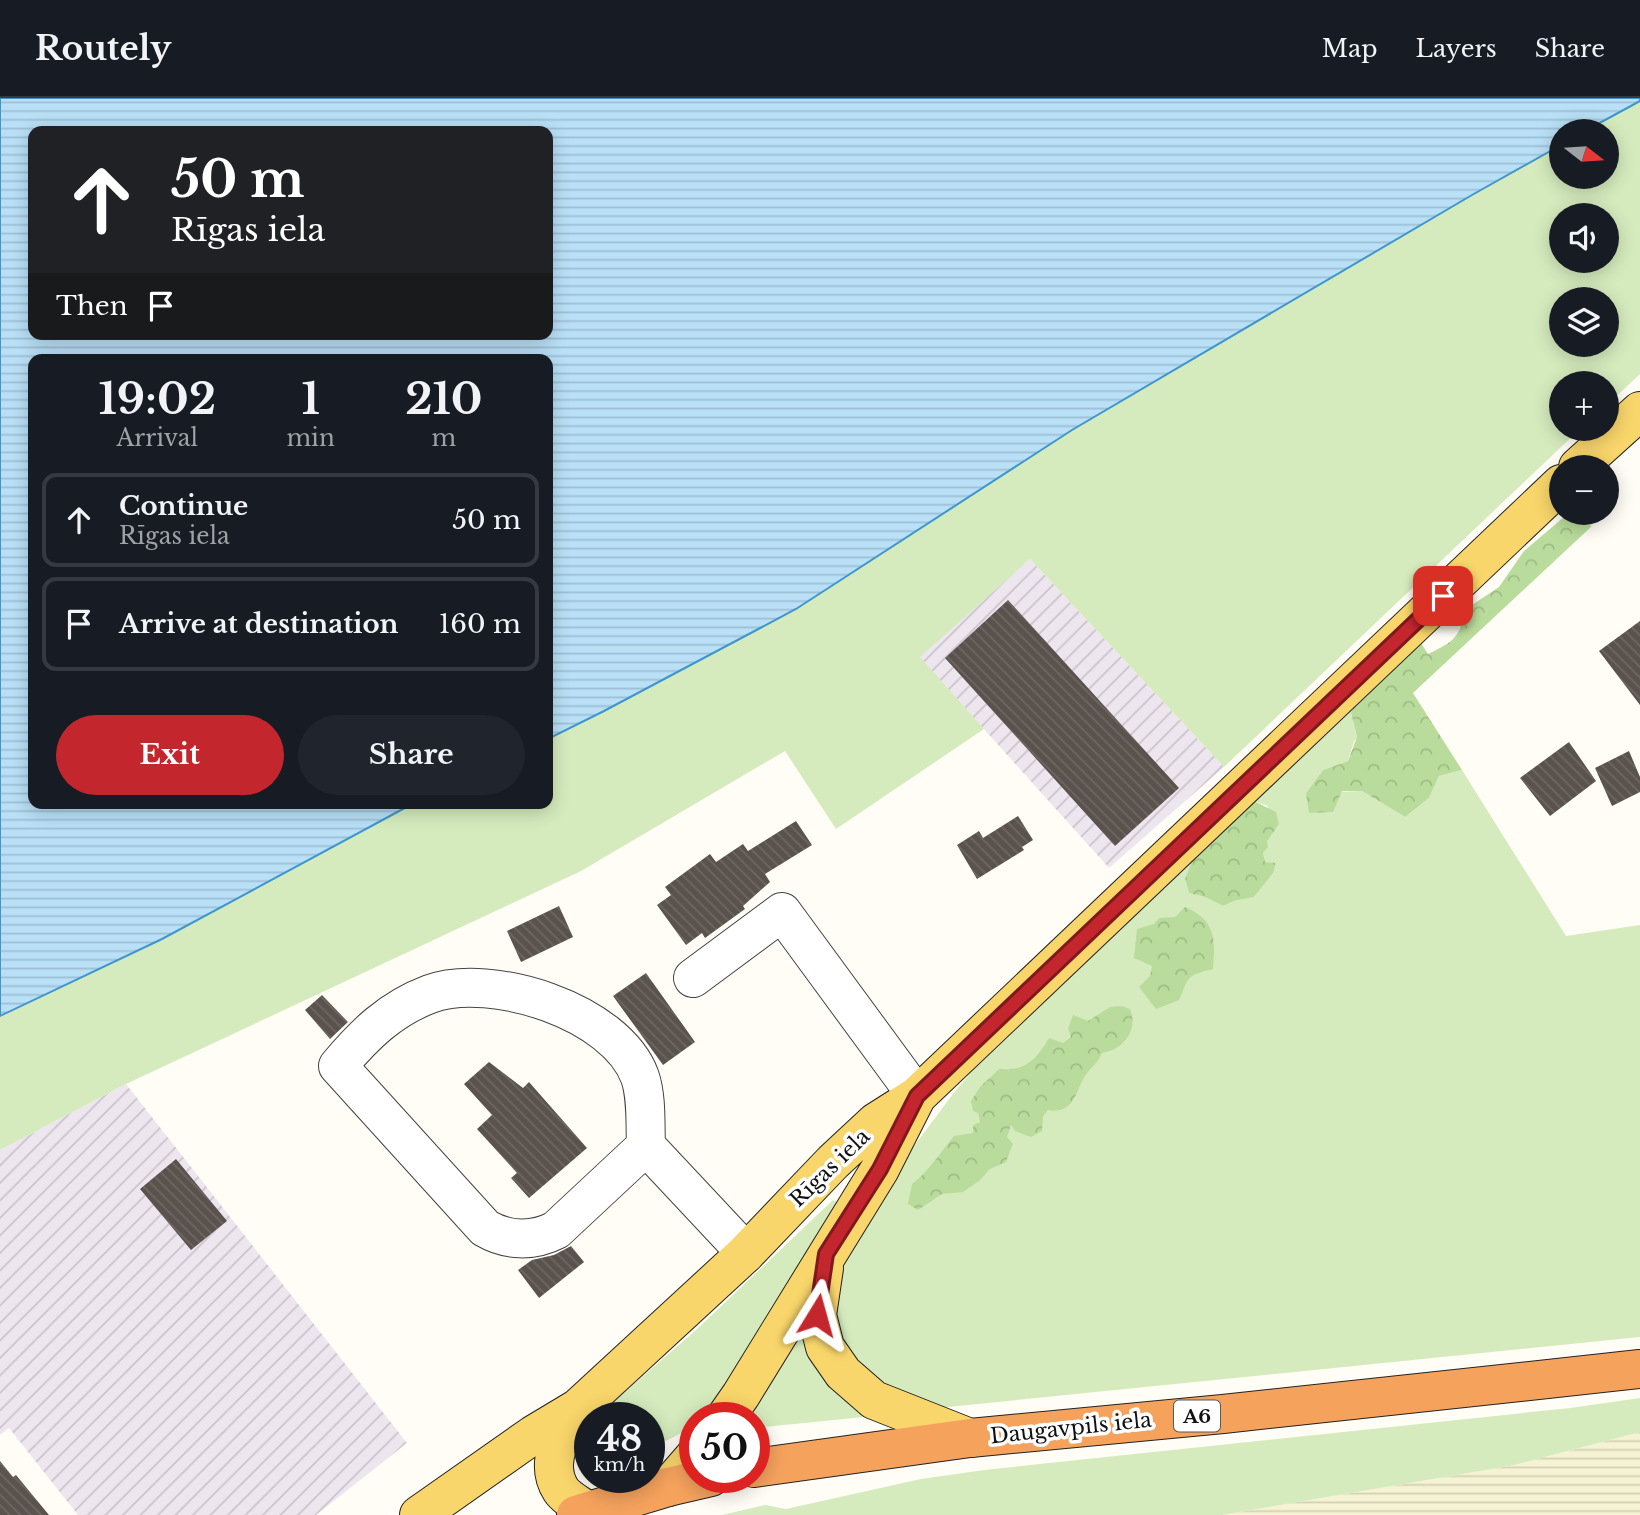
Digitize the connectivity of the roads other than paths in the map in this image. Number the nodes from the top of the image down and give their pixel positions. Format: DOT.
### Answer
graph roads {
  1 [pos="1640,411"];
  2 [pos="1591,455"];
  3 [pos="1549,495"];
  4 [pos="693,978"];
  5 [pos="917,1096"];
  6 [pos="646,1146"];
  7 [pos="745,1254"];
  8 [pos="826,1254"];
  9 [pos="1640,1369"];
  10 [pos="585,1402"];
  11 [pos="736,1402"];
  12 [pos="574,1410"];
  13 [pos="574,1415"];
  14 [pos="970,1438"];
  15 [pos="770,1466"];
  16 [pos="679,1475"];
  17 [pos="679,1484"];
  18 [pos="668,1487"];
  19 [pos="582,1513"];
  20 [pos="419,1515"];
  1 -- 2 [label="main road"];
  3 -- 5 [label="main road, Rīgas iela"];
  4 -- 5 [label="lane"];
  5 -- 7 [label="main road, Rīgas iela"];
  5 -- 8 [label="main road"];
  6 -- 6 [label="lane"];
  6 -- 7 [label="lane"];
  7 -- 10 [label="main road, Rīgas iela"];
  8 -- 11 [label="main road"];
  8 -- 14 [label="main road"];
  9 -- 14 [label="highway, Daugavpils iela / A6"];
  12 -- 20 [label="main road, Rīgas iela"];
  13 -- 19 [label="main road"];
  14 -- 15 [label="highway, Daugavpils iela / A6"];
  16 -- 18 [label="main road"];
  17 -- 18 [label="highway"];
  18 -- 19 [label="highway"];
}
